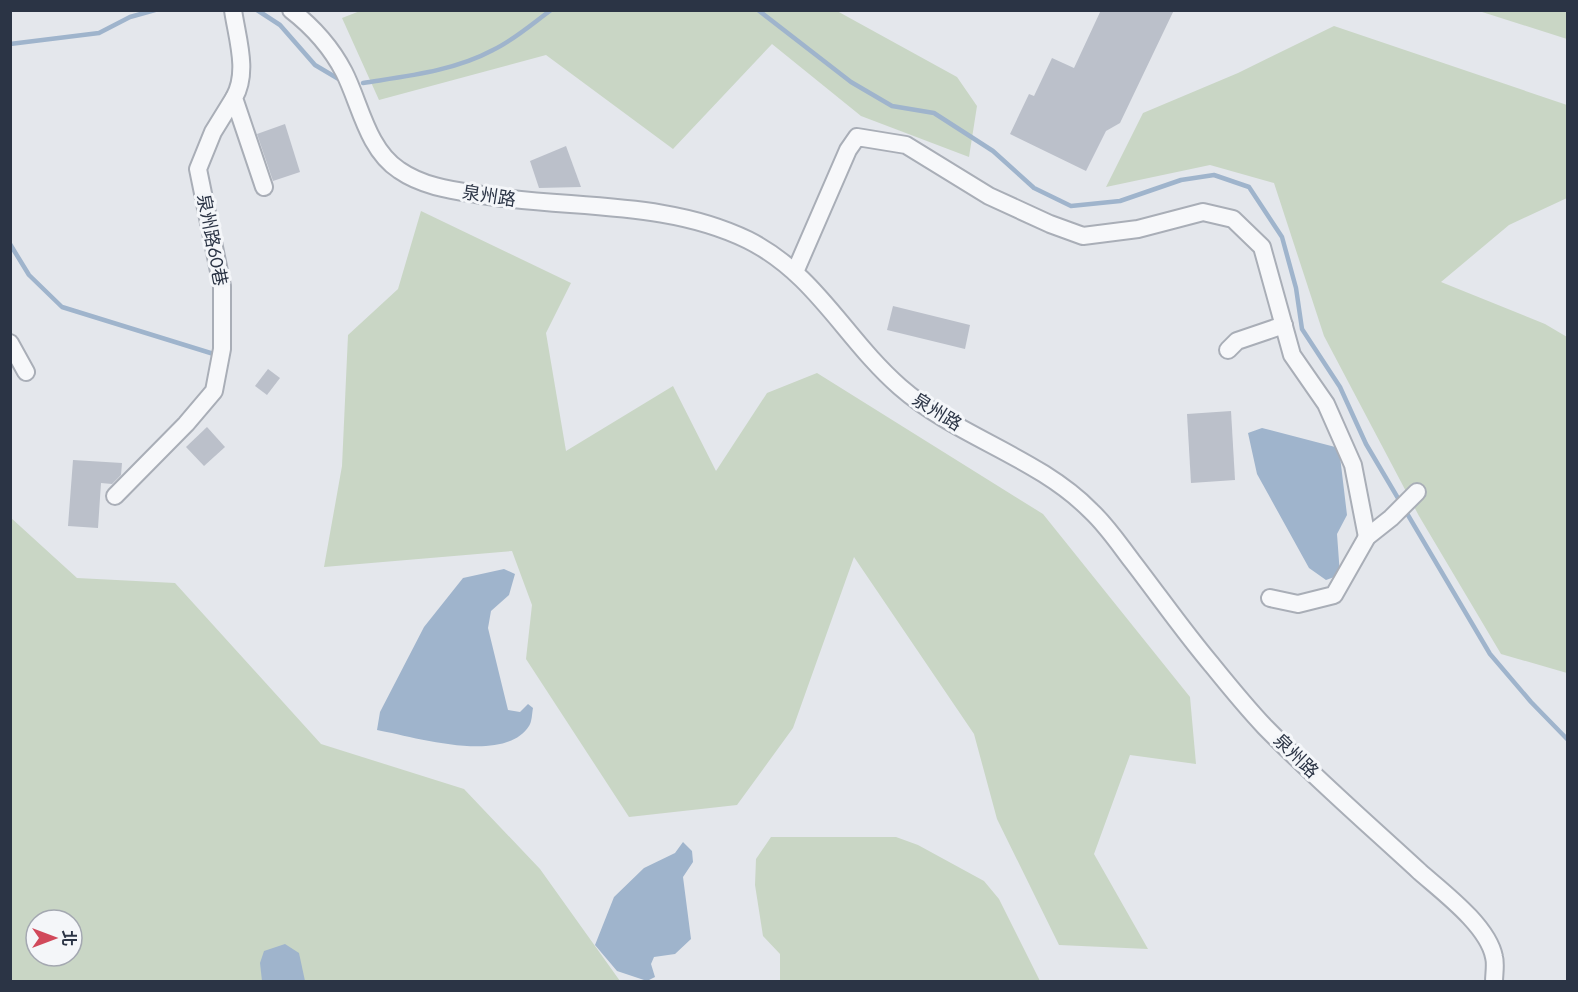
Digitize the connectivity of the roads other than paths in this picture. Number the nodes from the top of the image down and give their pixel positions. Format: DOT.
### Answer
graph roads {
  1 [pos="233,10"];
  2 [pos="291,10"];
  3 [pos="234,98"];
  4 [pos="264,187"];
  5 [pos="795,272"];
  6 [pos="1284,325"];
  7 [pos="10,343"];
  8 [pos="1228,350"];
  9 [pos="26,372"];
  10 [pos="115,496"];
  11 [pos="1414,496"];
  12 [pos="1367,537"];
  13 [pos="1270,598"];
  14 [pos="1494,981"];
  1 -- 3 [label="street, 泉州路60巷"];
  2 -- 5 [label="street, 泉州路"];
  3 -- 4 [label="street"];
  3 -- 10 [label="street, 泉州路60巷"];
  5 -- 6 [label="street"];
  5 -- 14 [label="street, 泉州路"];
  6 -- 8 [label="street"];
  6 -- 12 [label="street"];
  7 -- 9 [label="street"];
  11 -- 12 [label="street"];
  12 -- 13 [label="street"];
}
